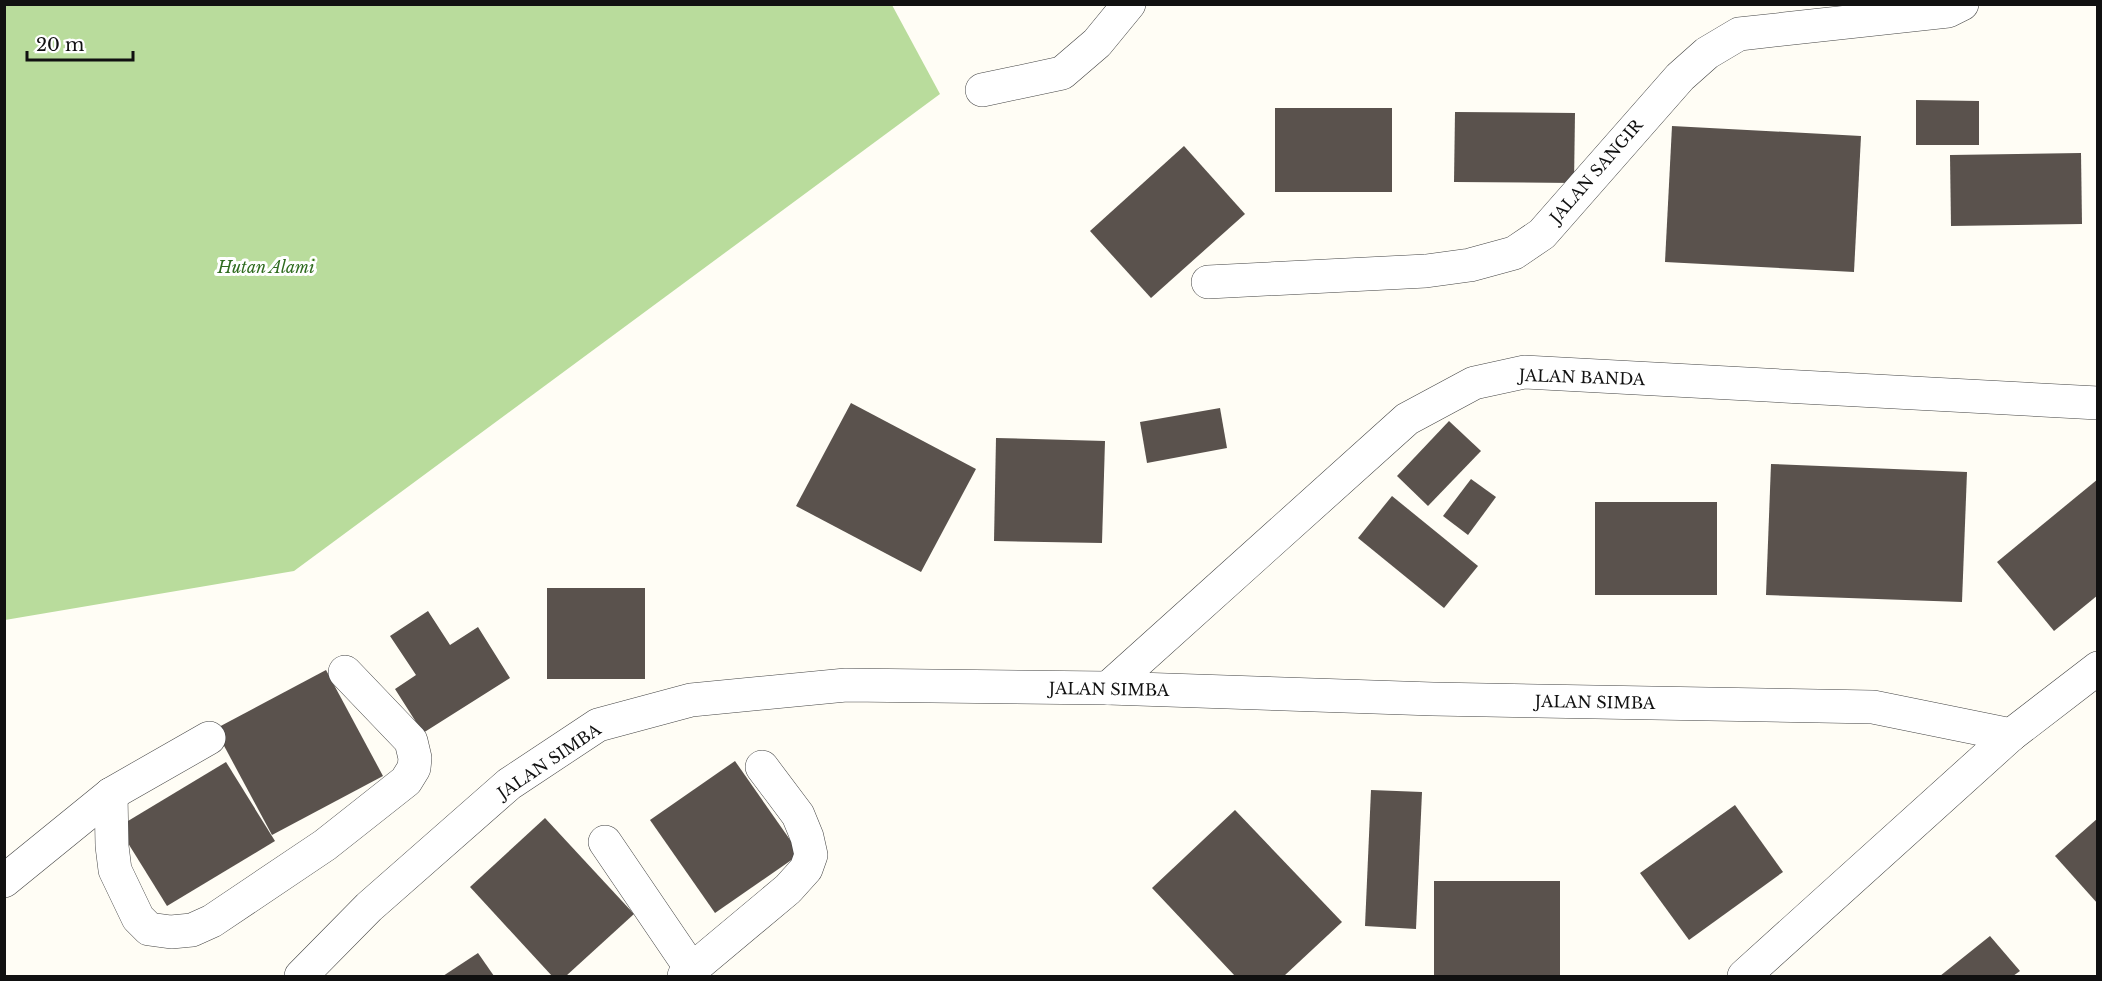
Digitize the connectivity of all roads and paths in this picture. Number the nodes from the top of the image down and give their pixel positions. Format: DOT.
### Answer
graph roads {
  1 [pos="1129,4"];
  2 [pos="1962,4"];
  3 [pos="982,90"];
  4 [pos="1208,282"];
  5 [pos="2097,403"];
  6 [pos="2097,668"];
  7 [pos="345,672"];
  8 [pos="1108,688"];
  9 [pos="2012,735"];
  10 [pos="209,738"];
  11 [pos="762,767"];
  12 [pos="111,794"];
  13 [pos="605,842"];
  14 [pos="4,881"];
  15 [pos="688,973"];
  16 [pos="301,976"];
  17 [pos="1744,976"];
  1 -- 3 [label="street"];
  2 -- 4 [label="street, JALAN SANGIR"];
  5 -- 8 [label="street, JALAN BANDA"];
  6 -- 9 [label="street"];
  7 -- 12 [label="street"];
  8 -- 9 [label="street, JALAN SIMBA"];
  8 -- 16 [label="street, JALAN SIMBA"];
  9 -- 17 [label="street"];
  10 -- 12 [label="street"];
  11 -- 15 [label="street"];
  12 -- 14 [label="street"];
  13 -- 15 [label="street"];
}
